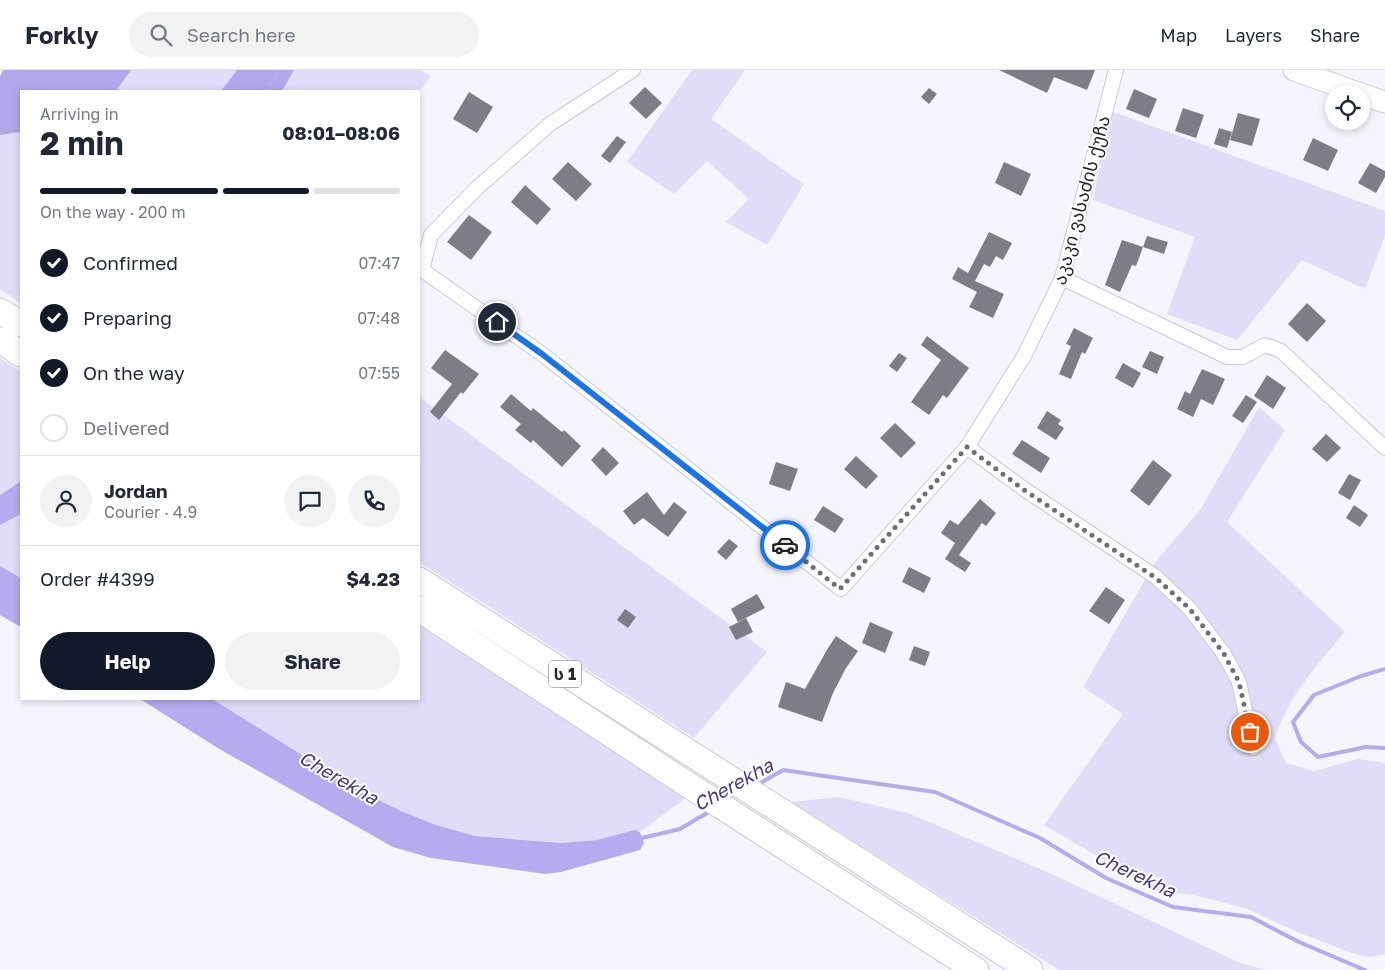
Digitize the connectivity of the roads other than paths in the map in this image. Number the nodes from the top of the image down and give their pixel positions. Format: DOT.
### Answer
graph roads {
  1 [pos="633,70"];
  2 [pos="1116,70"];
  3 [pos="1294,70"];
  4 [pos="1336,85"];
  5 [pos="1370,97"];
  6 [pos="1385,102"];
  7 [pos="1062,278"];
  8 [pos="0,311"];
  9 [pos="20,323"];
  10 [pos="0,340"];
  11 [pos="20,353"];
  12 [pos="967,447"];
  13 [pos="1385,448"];
  14 [pos="420,581"];
  15 [pos="420,610"];
  16 [pos="1254,748"];
  17 [pos="976,970"];
  18 [pos="1030,970"];
  1 -- 12 [label="street, აკაკი ვასაძის ქუჩა"];
  2 -- 7 [label="street, აკაკი ვასაძის ქუჩა"];
  3 -- 4 [label="main road"];
  5 -- 6 [label="main road"];
  7 -- 12 [label="street, აკაკი ვასაძის ქუჩა"];
  7 -- 13 [label="street"];
  8 -- 9 [label="highway"];
  10 -- 11 [label="highway"];
  12 -- 16 [label="street"];
  14 -- 18 [label="highway, ს 1"];
  15 -- 17 [label="highway, ს 1"];
}
